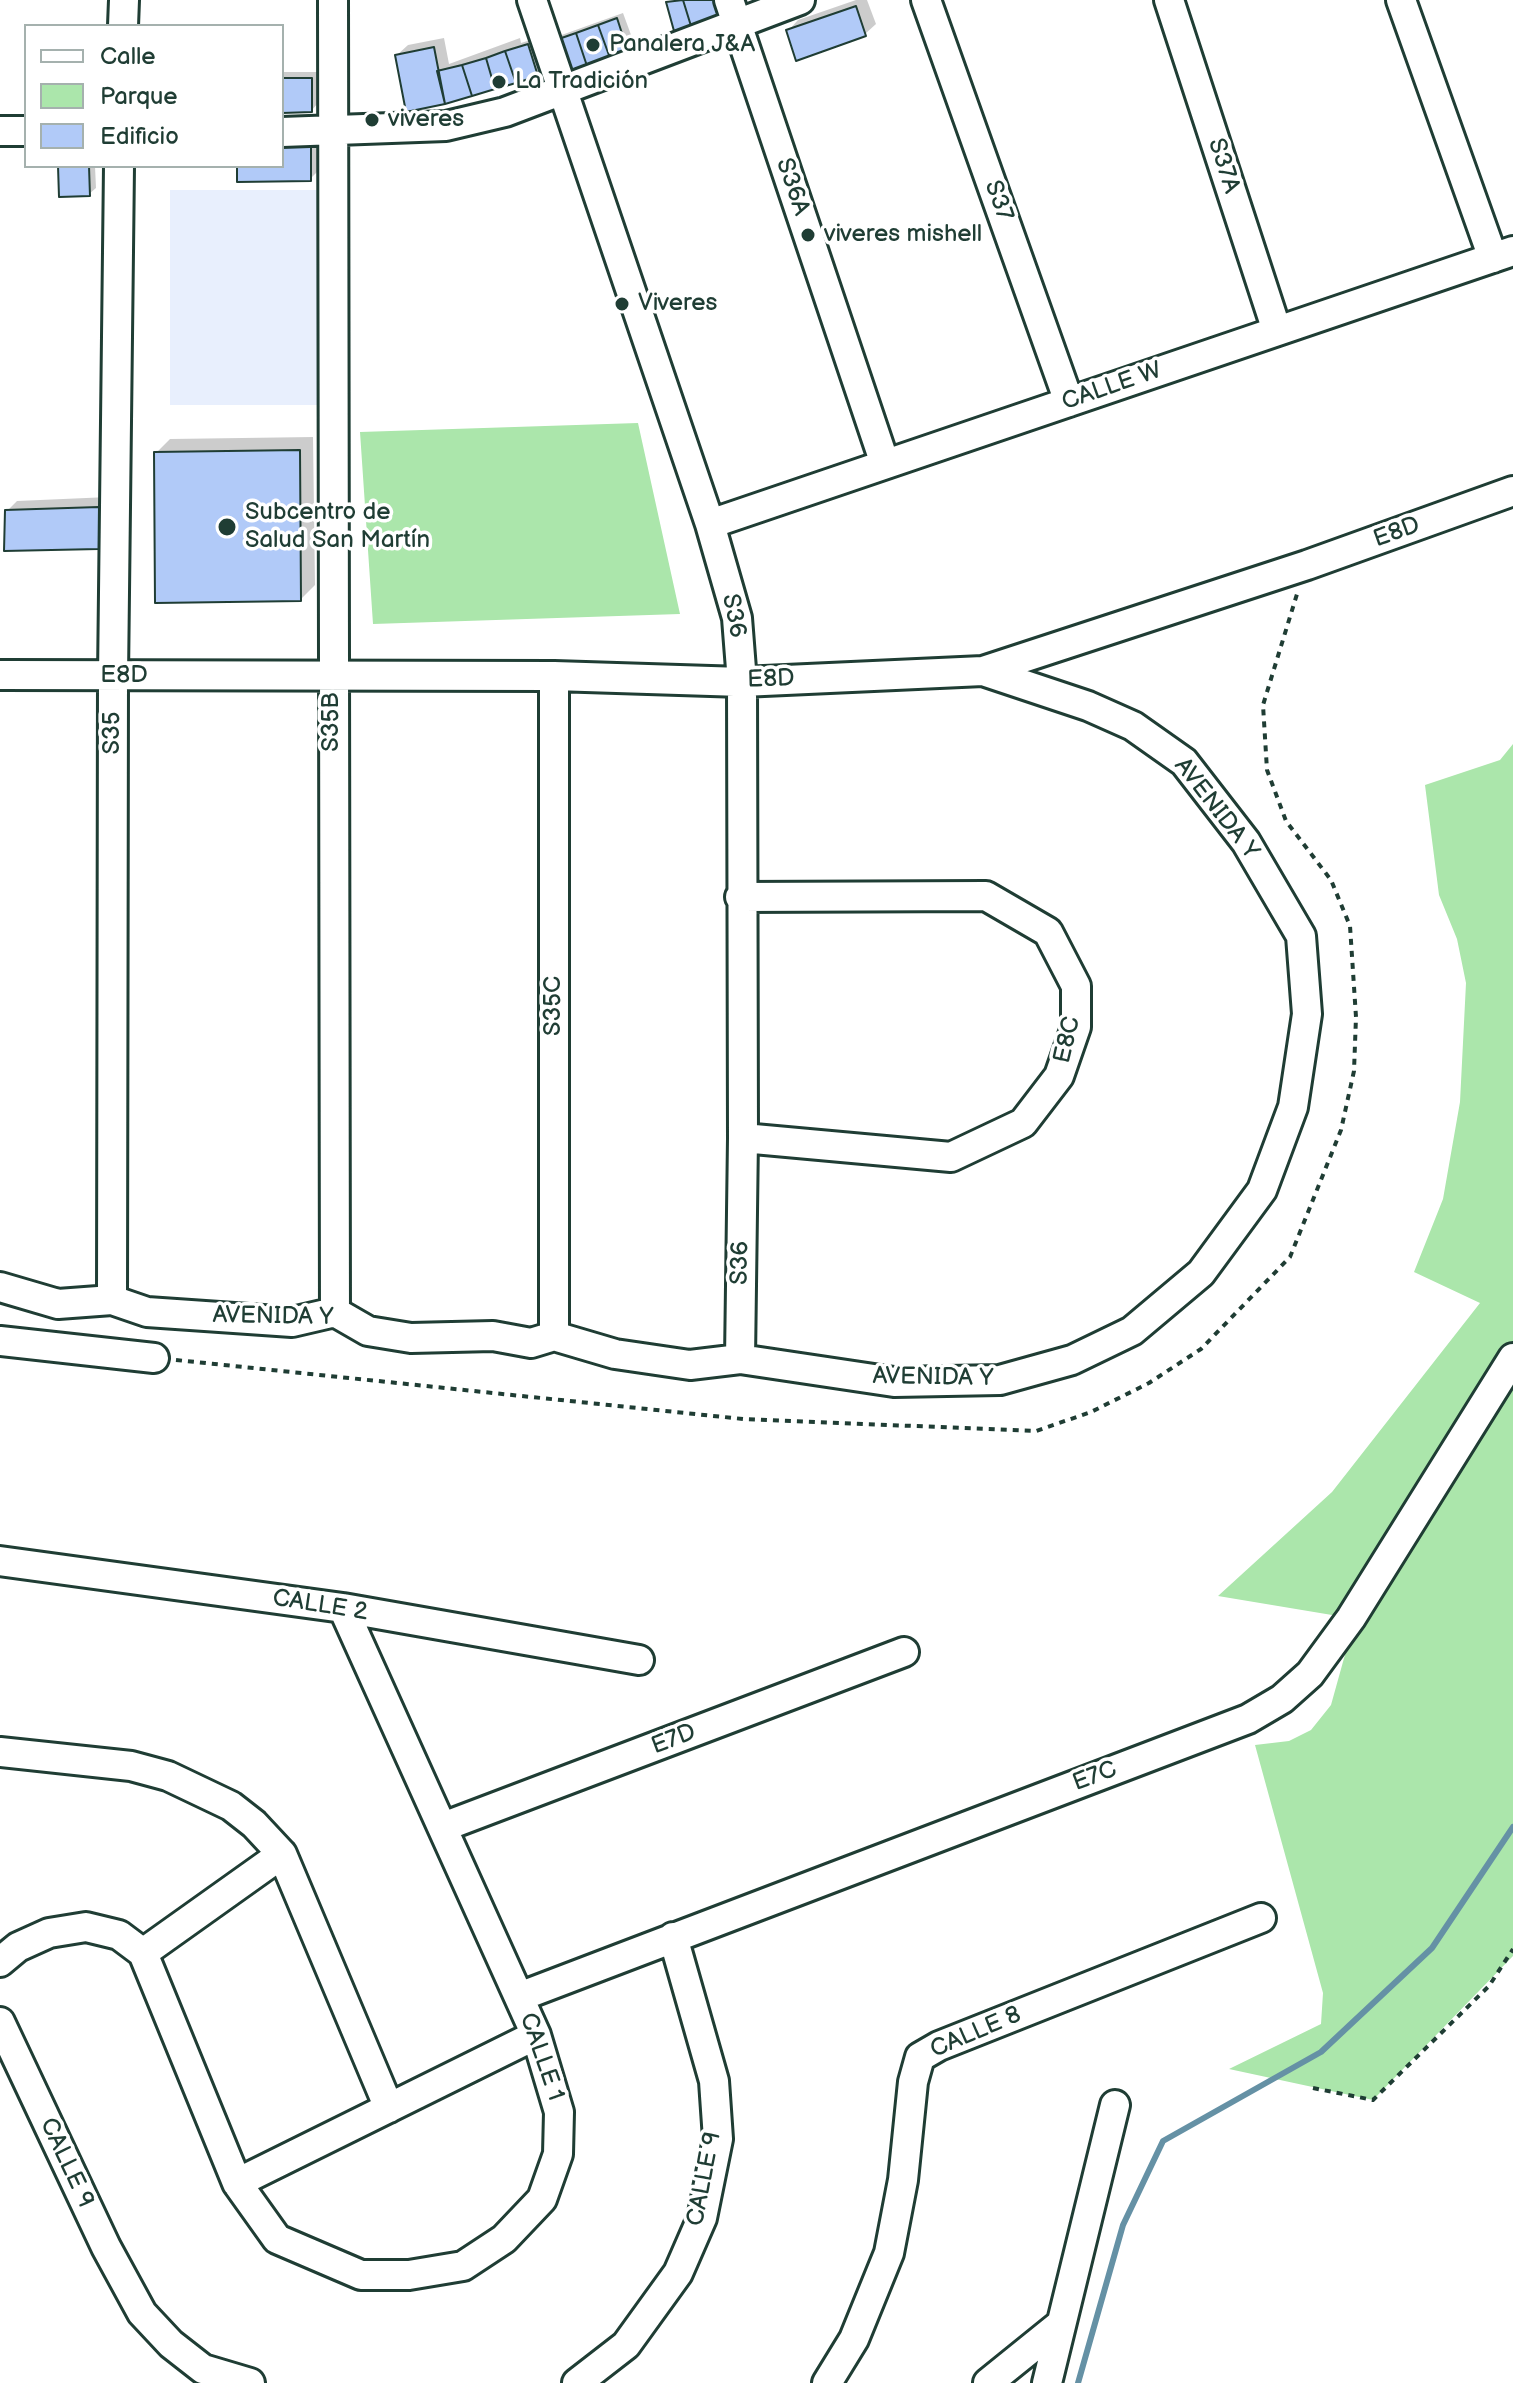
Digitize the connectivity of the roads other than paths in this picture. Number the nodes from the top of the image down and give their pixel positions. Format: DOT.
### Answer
graph roads {
  1 [pos="124,0"];
  2 [pos="333,0"];
  3 [pos="532,0"];
  4 [pos="800,0"];
  5 [pos="926,0"];
  6 [pos="1169,0"];
  7 [pos="1401,0"];
  8 [pos="733,11"];
  9 [pos="123,24"];
  10 [pos="562,92"];
  11 [pos="0,131"];
  12 [pos="24,131"];
  13 [pos="284,132"];
  14 [pos="331,132"];
  15 [pos="119,168"];
  16 [pos="1503,255"];
  17 [pos="1277,331"];
  18 [pos="1069,402"];
  19 [pos="885,464"];
  20 [pos="1513,491"];
  21 [pos="710,524"];
  22 [pos="983,671"];
  23 [pos="0,675"];
  24 [pos="331,676"];
  25 [pos="554,676"];
  26 [pos="113,677"];
  27 [pos="742,682"];
  28 [pos="740,897"];
  29 [pos="743,1138"];
  30 [pos="0,1287"];
  31 [pos="112,1300"];
  32 [pos="335,1312"];
  33 [pos="554,1336"];
  34 [pos="0,1341"];
  35 [pos="154,1358"];
  36 [pos="1513,1358"];
  37 [pos="740,1359"];
  38 [pos="0,1561"];
  39 [pos="343,1608"];
  40 [pos="904,1652"];
  41 [pos="639,1660"];
  42 [pos="0,1752"];
  43 [pos="443,1827"];
  44 [pos="282,1854"];
  45 [pos="1261,1918"];
  46 [pos="673,1937"];
  47 [pos="6,1951"];
  48 [pos="143,1953"];
  49 [pos="519,1997"];
  50 [pos="0,2022"];
  51 [pos="536,2035"];
  52 [pos="1115,2105"];
  53 [pos="389,2108"];
  54 [pos="237,2183"];
  55 [pos="1061,2324"];
  56 [pos="250,2383"];
  57 [pos="577,2383"];
  58 [pos="827,2383"];
  59 [pos="988,2383"];
  60 [pos="1047,2383"];
  1 -- 9 [label="street"];
  2 -- 14 [label="street, S35B"];
  3 -- 10 [label="street, S36"];
  4 -- 8 [label="street"];
  5 -- 18 [label="street, S37"];
  6 -- 17 [label="street, S37A"];
  7 -- 16 [label="street"];
  8 -- 10 [label="street"];
  8 -- 19 [label="street, S36A"];
  10 -- 14 [label="street"];
  10 -- 21 [label="street, S36"];
  11 -- 12 [label="street"];
  13 -- 14 [label="street"];
  14 -- 24 [label="street, S35B"];
  15 -- 26 [label="street, S35"];
  16 -- 17 [label="street, CALLE W"];
  17 -- 18 [label="street, CALLE W"];
  18 -- 19 [label="street, CALLE W"];
  19 -- 21 [label="street, CALLE W"];
  20 -- 22 [label="street, E8D"];
  21 -- 27 [label="street, S36"];
  22 -- 27 [label="street, E8D"];
  22 -- 37 [label="street, AVENIDA Y"];
  23 -- 26 [label="street, E8D"];
  24 -- 25 [label="street, E8D"];
  24 -- 26 [label="street, E8D"];
  24 -- 32 [label="street, S35B"];
  25 -- 27 [label="street, E8D"];
  25 -- 33 [label="street, S35C"];
  26 -- 31 [label="street, S35"];
  27 -- 28 [label="street, S36"];
  28 -- 29 [label="street, S36"];
  28 -- 29 [label="street, E8C"];
  29 -- 37 [label="street, S36"];
  30 -- 31 [label="street, AVENIDA Y"];
  31 -- 32 [label="street, AVENIDA Y"];
  32 -- 33 [label="street, AVENIDA Y"];
  33 -- 37 [label="street, AVENIDA Y"];
  34 -- 35 [label="street"];
  36 -- 46 [label="street, E7C"];
  38 -- 39 [label="street, CALLE 2"];
  39 -- 41 [label="street, CALLE 2"];
  39 -- 43 [label="street, CALLE 1"];
  40 -- 43 [label="street, E7D"];
  42 -- 44 [label="street"];
  43 -- 49 [label="street, CALLE 1"];
  44 -- 48 [label="street"];
  44 -- 53 [label="street"];
  45 -- 58 [label="street, CALLE 8"];
  46 -- 49 [label="street, E7C"];
  46 -- 57 [label="street, CALLE 9"];
  47 -- 48 [label="street"];
  48 -- 54 [label="street, CALLE 1"];
  49 -- 51 [label="street, CALLE 1"];
  50 -- 56 [label="street, CALLE 9"];
  51 -- 53 [label="street"];
  51 -- 54 [label="street, CALLE 1"];
  52 -- 55 [label="street"];
  53 -- 54 [label="street"];
  55 -- 59 [label="street"];
  55 -- 60 [label="street"];
}
